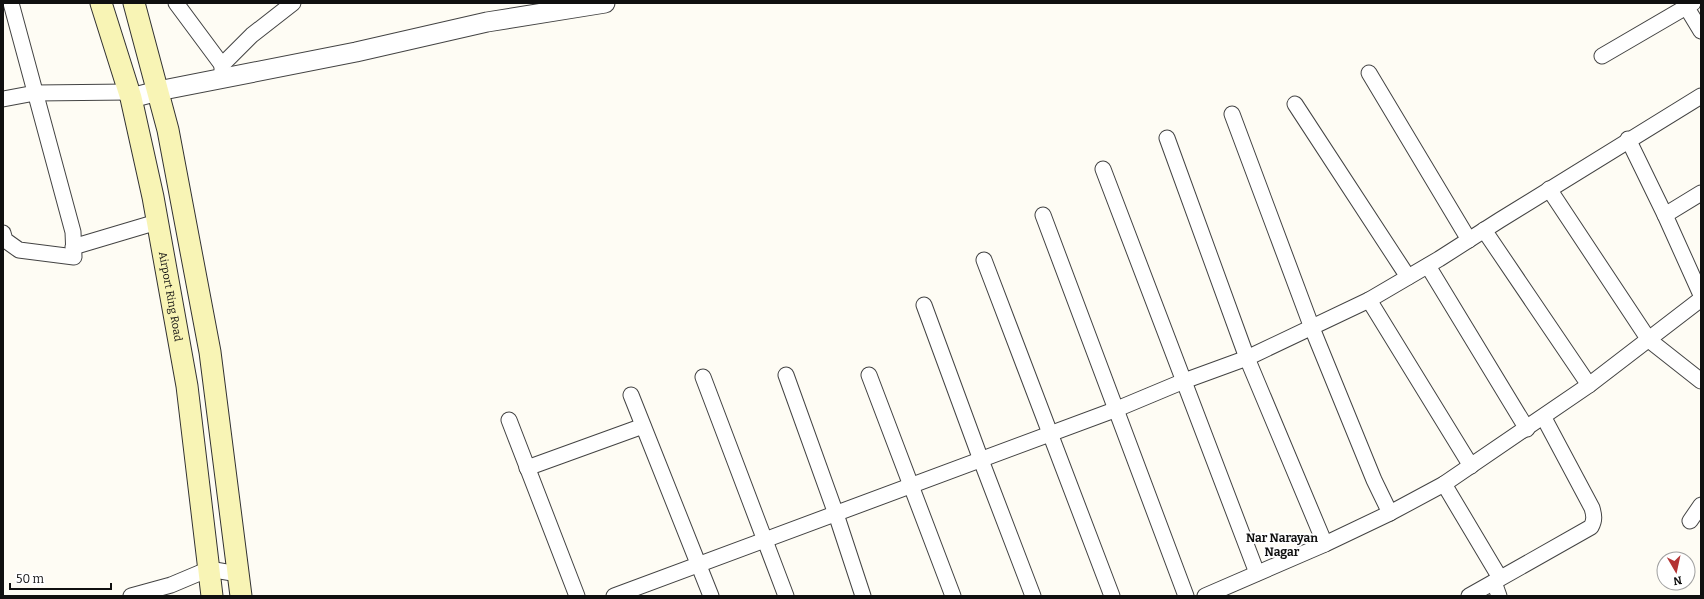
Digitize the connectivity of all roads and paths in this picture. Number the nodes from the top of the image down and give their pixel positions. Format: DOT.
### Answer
graph roads {
  1 [pos="11,3"];
  2 [pos="102,3"];
  3 [pos="134,3"];
  4 [pos="176,3"];
  5 [pos="293,3"];
  6 [pos="601,4"];
  7 [pos="1687,4"];
  8 [pos="277,8"];
  9 [pos="1701,30"];
  10 [pos="1602,56"];
  11 [pos="222,71"];
  12 [pos="1369,73"];
  13 [pos="158,91"];
  14 [pos="35,93"];
  15 [pos="130,95"];
  16 [pos="1701,96"];
  17 [pos="3,99"];
  18 [pos="1296,104"];
  19 [pos="1232,114"];
  20 [pos="1167,138"];
  21 [pos="1628,140"];
  22 [pos="1103,169"];
  23 [pos="1549,189"];
  24 [pos="1701,193"];
  25 [pos="1043,215"];
  26 [pos="1665,215"];
  27 [pos="157,222"];
  28 [pos="1484,230"];
  29 [pos="3,233"];
  30 [pos="1469,240"];
  31 [pos="73,247"];
  32 [pos="984,260"];
  33 [pos="1428,266"];
  34 [pos="1408,277"];
  35 [pos="1701,295"];
  36 [pos="1701,299"];
  37 [pos="1369,300"];
  38 [pos="924,305"];
  39 [pos="1312,328"];
  40 [pos="1649,340"];
  41 [pos="1247,358"];
  42 [pos="786,375"];
  43 [pos="870,375"];
  44 [pos="703,377"];
  45 [pos="1184,381"];
  46 [pos="1701,381"];
  47 [pos="1589,385"];
  48 [pos="631,395"];
  49 [pos="1117,409"];
  50 [pos="1544,418"];
  51 [pos="509,420"];
  52 [pos="643,426"];
  53 [pos="1527,429"];
  54 [pos="1050,433"];
  55 [pos="981,460"];
  56 [pos="1471,466"];
  57 [pos="527,468"];
  58 [pos="1444,484"];
  59 [pos="911,486"];
  60 [pos="1701,505"];
  61 [pos="836,514"];
  62 [pos="1390,514"];
  63 [pos="1690,521"];
  64 [pos="765,540"];
  65 [pos="1325,544"];
  66 [pos="699,565"];
  67 [pos="209,569"];
  68 [pos="1257,573"];
  69 [pos="238,574"];
  70 [pos="1498,585"];
  71 [pos="620,595"];
  72 [pos="131,596"];
  73 [pos="212,596"];
  74 [pos="241,596"];
  75 [pos="577,596"];
  76 [pos="711,596"];
  77 [pos="786,596"];
  78 [pos="863,596"];
  79 [pos="953,596"];
  80 [pos="1033,596"];
  81 [pos="1112,596"];
  82 [pos="1186,596"];
  83 [pos="1205,596"];
  84 [pos="1469,596"];
  1 -- 14 [label="street"];
  2 -- 15 [label="main road, Airport Ring Road"];
  3 -- 13 [label="main road"];
  4 -- 11 [label="street"];
  5 -- 8 [label="street"];
  6 -- 11 [label="street"];
  7 -- 9 [label="street"];
  7 -- 10 [label="street"];
  8 -- 11 [label="street"];
  11 -- 13 [label="street"];
  12 -- 30 [label="street"];
  13 -- 15 [label="street"];
  13 -- 69 [label="main road"];
  14 -- 15 [label="street"];
  14 -- 17 [label="street"];
  14 -- 31 [label="street"];
  15 -- 27 [label="main road, Airport Ring Road"];
  16 -- 21 [label="street"];
  18 -- 34 [label="street"];
  19 -- 39 [label="street"];
  20 -- 41 [label="street"];
  21 -- 23 [label="street"];
  21 -- 26 [label="street"];
  22 -- 45 [label="street"];
  23 -- 28 [label="street"];
  23 -- 40 [label="street"];
  24 -- 26 [label="street"];
  25 -- 49 [label="street"];
  26 -- 35 [label="street"];
  27 -- 31 [label="street"];
  27 -- 67 [label="main road, Airport Ring Road"];
  28 -- 30 [label="street"];
  28 -- 47 [label="street"];
  29 -- 31 [label="street"];
  30 -- 33 [label="street"];
  32 -- 54 [label="street"];
  33 -- 34 [label="street"];
  33 -- 53 [label="street"];
  34 -- 37 [label="street"];
  36 -- 40 [label="street"];
  37 -- 39 [label="street"];
  37 -- 56 [label="street"];
  38 -- 55 [label="street"];
  39 -- 41 [label="street"];
  39 -- 62 [label="street"];
  40 -- 46 [label="street"];
  40 -- 47 [label="street"];
  41 -- 45 [label="street"];
  41 -- 65 [label="street"];
  42 -- 61 [label="street"];
  43 -- 59 [label="street"];
  44 -- 64 [label="street"];
  45 -- 49 [label="street"];
  45 -- 68 [label="street"];
  47 -- 50 [label="street"];
  48 -- 52 [label="street"];
  49 -- 54 [label="street"];
  49 -- 82 [label="street"];
  50 -- 53 [label="street"];
  50 -- 70 [label="street"];
  51 -- 57 [label="street"];
  52 -- 57 [label="street"];
  52 -- 66 [label="street"];
  53 -- 56 [label="street"];
  54 -- 55 [label="street"];
  54 -- 81 [label="street"];
  55 -- 59 [label="street"];
  55 -- 80 [label="street"];
  56 -- 58 [label="street"];
  57 -- 75 [label="street"];
  58 -- 62 [label="street"];
  58 -- 70 [label="street"];
  59 -- 61 [label="street"];
  59 -- 79 [label="street"];
  60 -- 63 [label="street"];
  61 -- 64 [label="street"];
  61 -- 78 [label="street"];
  62 -- 65 [label="street"];
  64 -- 66 [label="street"];
  64 -- 77 [label="street"];
  65 -- 68 [label="street"];
  66 -- 71 [label="street"];
  66 -- 76 [label="street"];
  67 -- 69 [label="street"];
  67 -- 72 [label="street"];
  67 -- 73 [label="main road, Airport Ring Road"];
  68 -- 83 [label="street"];
  69 -- 74 [label="main road"];
  70 -- 84 [label="street"];
}
